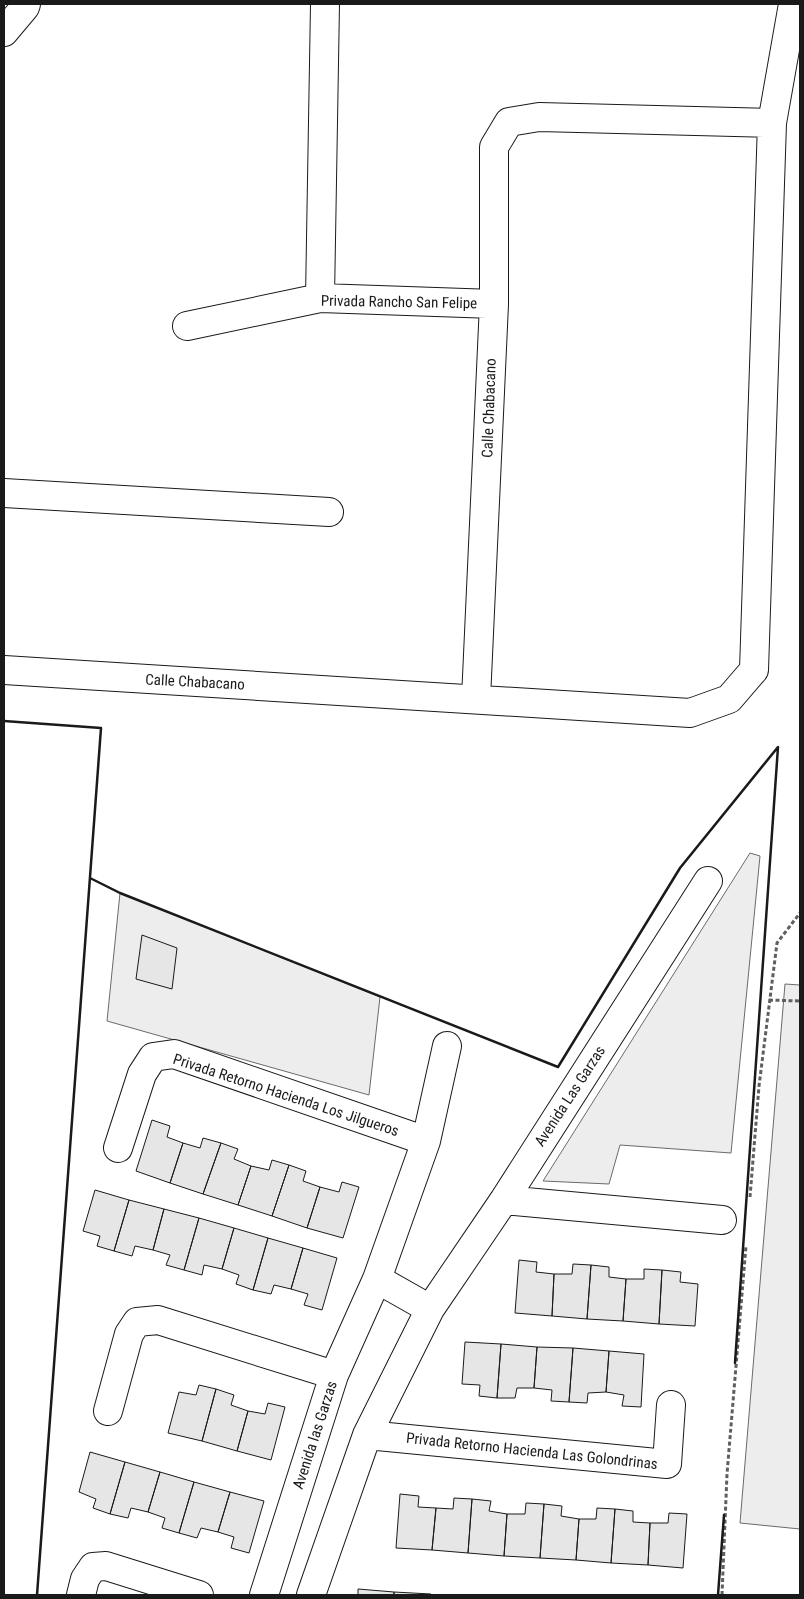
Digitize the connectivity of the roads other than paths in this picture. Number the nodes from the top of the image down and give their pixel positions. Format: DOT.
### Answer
graph roads {
  1 [pos="26,4"];
  2 [pos="325,4"];
  3 [pos="793,4"];
  4 [pos="4,32"];
  5 [pos="772,123"];
  6 [pos="320,298"];
  7 [pos="494,304"];
  8 [pos="188,326"];
  9 [pos="4,493"];
  10 [pos="329,512"];
  11 [pos="4,670"];
  12 [pos="476,699"];
  13 [pos="708,881"];
  14 [pos="447,1046"];
  15 [pos="426,1141"];
  16 [pos="118,1148"];
  17 [pos="504,1200"];
  18 [pos="722,1220"];
  19 [pos="377,1279"];
  20 [pos="430,1309"];
  21 [pos="334,1375"];
  22 [pos="670,1405"];
  23 [pos="108,1411"];
  24 [pos="367,1435"];
  25 [pos="81,1595"];
  26 [pos="199,1595"];
  27 [pos="264,1595"];
  28 [pos="311,1595"];
  1 -- 4 [label="street"];
  2 -- 6 [label="street"];
  3 -- 5 [label="street"];
  5 -- 7 [label="street, Calle Chabacano"];
  5 -- 12 [label="street, Calle Chabacano"];
  6 -- 7 [label="street, Privada Rancho San Felipe"];
  6 -- 8 [label="street, Privada Rancho San Felipe"];
  7 -- 12 [label="street, Calle Chabacano"];
  9 -- 10 [label="street"];
  11 -- 12 [label="street, Calle Chabacano"];
  13 -- 17 [label="street, Avenida Las Garzas"];
  14 -- 15 [label="street"];
  15 -- 16 [label="street, Privada Retorno Hacienda Los Jilgueros"];
  15 -- 19 [label="street"];
  17 -- 18 [label="street"];
  17 -- 20 [label="street, Avenida Las Garzas"];
  19 -- 20 [label="street"];
  19 -- 21 [label="street, Avenida las Garzas"];
  20 -- 24 [label="street"];
  21 -- 23 [label="street"];
  21 -- 27 [label="street, Avenida las Garzas"];
  22 -- 24 [label="street, Privada Retorno Hacienda Las Golondrinas"];
  24 -- 28 [label="street"];
  25 -- 26 [label="street"];
}
